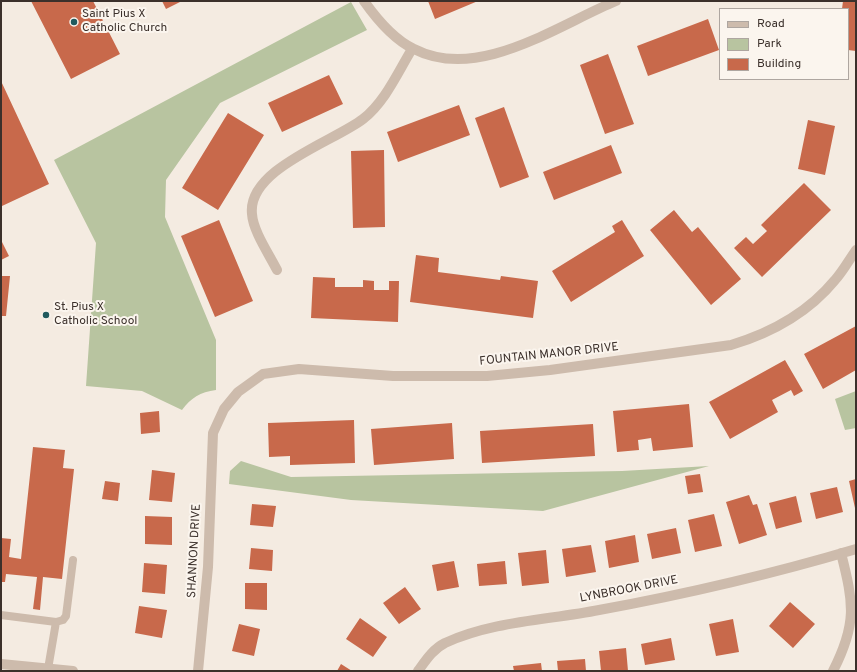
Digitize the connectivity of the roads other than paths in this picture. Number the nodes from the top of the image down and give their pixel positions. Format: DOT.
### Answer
graph roads {
  1 [pos="364,1"];
  2 [pos="616,1"];
  3 [pos="412,49"];
  4 [pos="856,250"];
  5 [pos="276,270"];
  6 [pos="212,432"];
  7 [pos="856,549"];
  8 [pos="841,553"];
  9 [pos="73,560"];
  10 [pos="1,615"];
  11 [pos="56,622"];
  12 [pos="1,664"];
  13 [pos="48,669"];
  14 [pos="73,671"];
  15 [pos="198,671"];
  16 [pos="418,671"];
  17 [pos="833,671"];
  1 -- 3 [label="street"];
  2 -- 3 [label="street"];
  3 -- 5 [label="street"];
  4 -- 6 [label="street, FOUNTAIN MANOR DRIVE"];
  6 -- 15 [label="street, SHANNON DRIVE"];
  7 -- 8 [label="street, LYNBROOK DRIVE"];
  8 -- 16 [label="street, LYNBROOK DRIVE"];
  8 -- 17 [label="street"];
  9 -- 11 [label="lane"];
  10 -- 11 [label="lane"];
  11 -- 13 [label="lane"];
  12 -- 13 [label="street"];
  13 -- 14 [label="street"];
}
